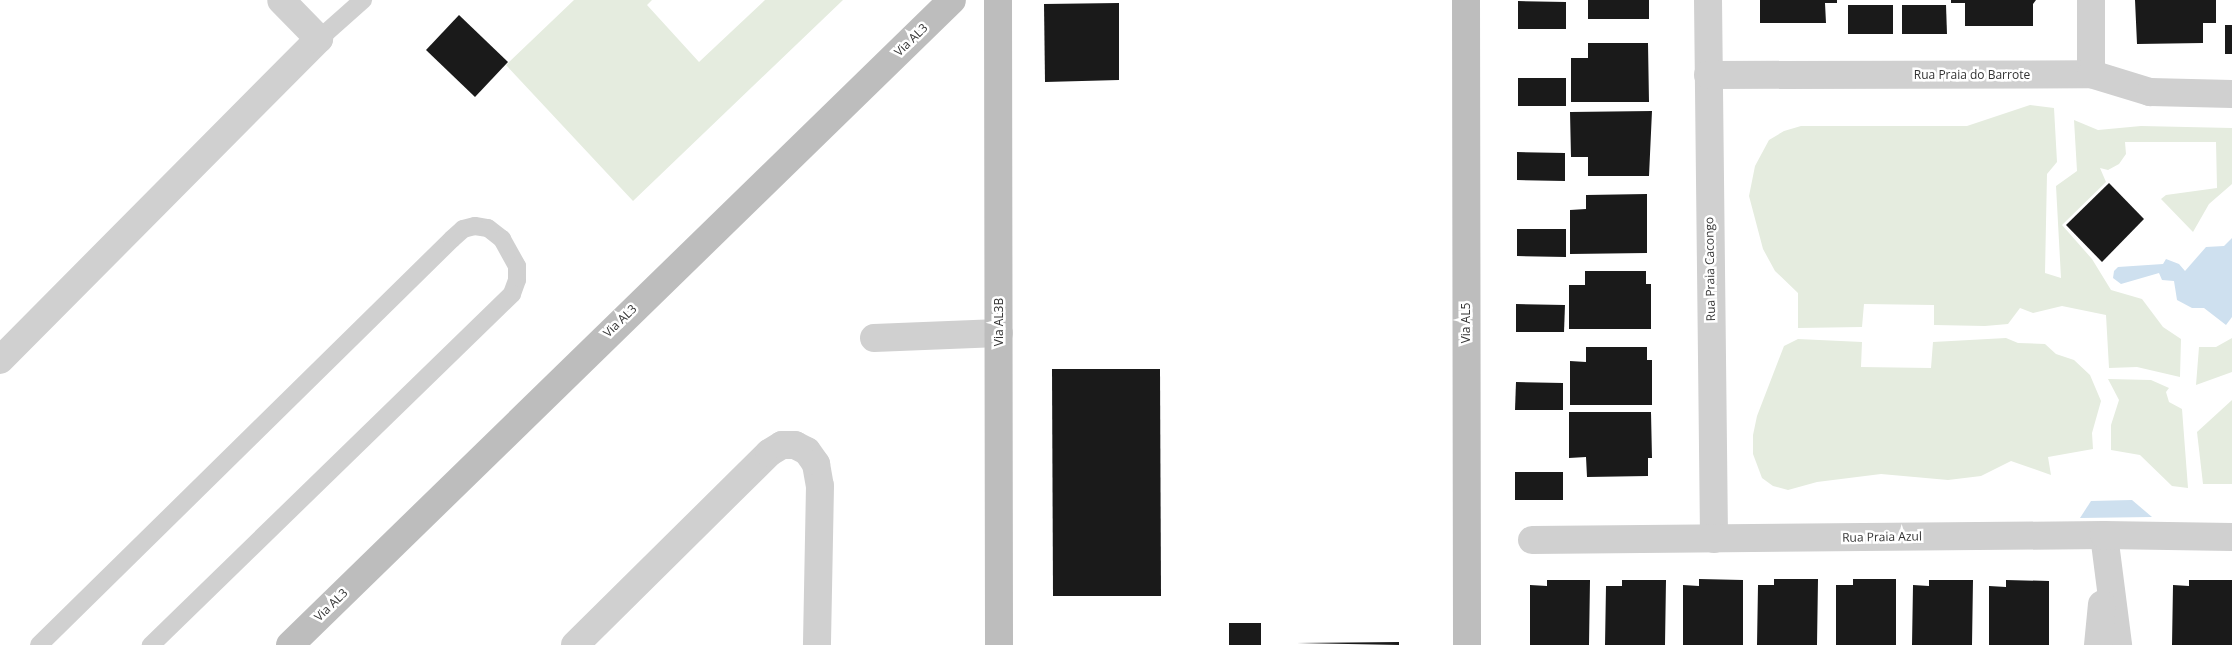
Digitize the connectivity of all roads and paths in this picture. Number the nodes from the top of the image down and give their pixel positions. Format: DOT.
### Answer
graph roads {
  1 [pos="281,0"];
  2 [pos="364,0"];
  3 [pos="952,0"];
  4 [pos="998,0"];
  5 [pos="1466,0"];
  6 [pos="1708,0"];
  7 [pos="2091,0"];
  8 [pos="319,39"];
  9 [pos="2091,74"];
  10 [pos="1708,75"];
  11 [pos="2232,94"];
  12 [pos="1000,333"];
  13 [pos="874,338"];
  14 [pos="0,360"];
  15 [pos="2104,535"];
  16 [pos="2232,537"];
  17 [pos="1714,539"];
  18 [pos="1532,540"];
  19 [pos="2106,568"];
  20 [pos="39,645"];
  21 [pos="151,645"];
  22 [pos="290,645"];
  23 [pos="575,645"];
  24 [pos="817,645"];
  25 [pos="999,645"];
  26 [pos="1467,645"];
  27 [pos="2098,645"];
  28 [pos="2118,645"];
  1 -- 8 [label="street"];
  2 -- 8 [label="lane"];
  3 -- 22 [label="street, Via AL3"];
  4 -- 12 [label="street, Via AL3B"];
  5 -- 26 [label="street, Via AL5"];
  6 -- 10 [label="street, Rua Praia Cacongo"];
  7 -- 9 [label="street"];
  8 -- 14 [label="street"];
  9 -- 10 [label="street, Rua Praia do Barrote"];
  9 -- 11 [label="street, Rua Praia do Barrote"];
  10 -- 17 [label="street, Rua Praia Cacongo"];
  12 -- 13 [label="street"];
  12 -- 25 [label="street, Via AL3B"];
  15 -- 16 [label="street, Rua Praia Azul"];
  15 -- 17 [label="street, Rua Praia Azul"];
  15 -- 19 [label="street"];
  17 -- 18 [label="street, Rua Praia Azul"];
  19 -- 27 [label="street"];
  19 -- 28 [label="street"];
  20 -- 21 [label="lane"];
  23 -- 24 [label="street"];
}
